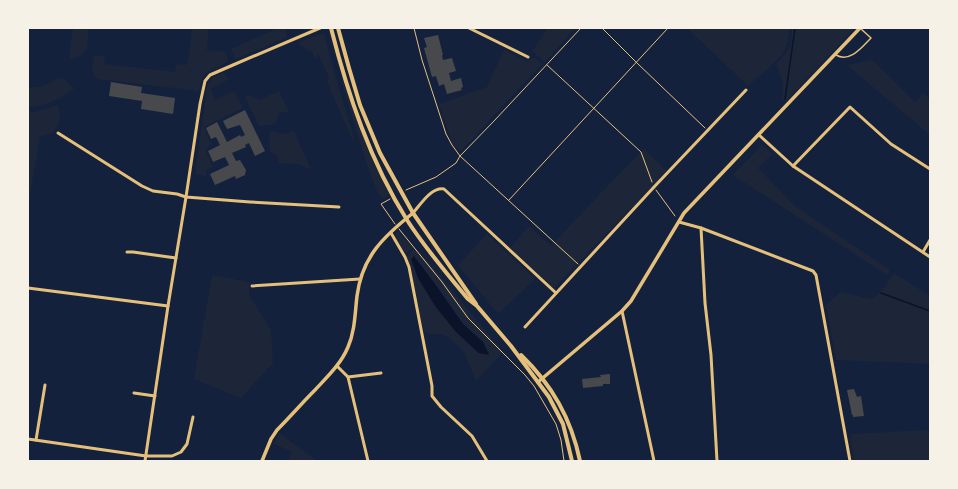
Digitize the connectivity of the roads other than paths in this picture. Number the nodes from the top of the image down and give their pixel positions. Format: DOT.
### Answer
graph roads {
  1 [pos="320,28"];
  2 [pos="331,28"];
  3 [pos="338,28"];
  4 [pos="468,28"];
  5 [pos="861,28"];
  6 [pos="836,54"];
  7 [pos="528,57"];
  8 [pos="746,90"];
  9 [pos="58,133"];
  10 [pos="759,134"];
  11 [pos="793,166"];
  12 [pos="930,169"];
  13 [pos="186,197"];
  14 [pos="339,206"];
  15 [pos="413,213"];
  16 [pos="406,218"];
  17 [pos="679,222"];
  18 [pos="701,228"];
  19 [pos="390,233"];
  20 [pos="930,240"];
  21 [pos="127,252"];
  22 [pos="923,252"];
  23 [pos="930,257"];
  24 [pos="176,258"];
  25 [pos="360,279"];
  26 [pos="252,286"];
  27 [pos="28,288"];
  28 [pos="556,293"];
  29 [pos="168,306"];
  30 [pos="477,306"];
  31 [pos="622,312"];
  32 [pos="525,327"];
  33 [pos="512,346"];
  34 [pos="337,366"];
  35 [pos="382,373"];
  36 [pos="348,377"];
  37 [pos="543,378"];
  38 [pos="538,382"];
  39 [pos="45,385"];
  40 [pos="134,393"];
  41 [pos="155,396"];
  42 [pos="193,417"];
  43 [pos="28,439"];
  44 [pos="36,440"];
  45 [pos="146,456"];
  46 [pos="145,461"];
  47 [pos="262,461"];
  48 [pos="368,461"];
  49 [pos="487,461"];
  50 [pos="572,461"];
  51 [pos="580,461"];
  52 [pos="654,461"];
  53 [pos="717,461"];
  54 [pos="850,461"];
  1 -- 13 [label="street"];
  2 -- 16 [label="main road"];
  3 -- 15 [label="main road"];
  4 -- 7 [label="street"];
  5 -- 6 [label="street"];
  5 -- 6 [label="lane"];
  6 -- 10 [label="street"];
  8 -- 28 [label="street"];
  9 -- 13 [label="street"];
  10 -- 11 [label="street"];
  10 -- 17 [label="street"];
  11 -- 12 [label="street"];
  11 -- 22 [label="street"];
  13 -- 14 [label="street"];
  13 -- 24 [label="street"];
  15 -- 16 [label="street"];
  15 -- 28 [label="street"];
  15 -- 30 [label="main road"];
  16 -- 19 [label="street"];
  16 -- 30 [label="main road"];
  17 -- 18 [label="street"];
  17 -- 31 [label="street"];
  18 -- 53 [label="street"];
  18 -- 54 [label="street"];
  19 -- 25 [label="street"];
  19 -- 49 [label="street"];
  20 -- 22 [label="street"];
  21 -- 24 [label="street"];
  22 -- 23 [label="street"];
  24 -- 29 [label="street"];
  25 -- 26 [label="street"];
  25 -- 34 [label="street"];
  27 -- 29 [label="street"];
  28 -- 32 [label="street"];
  29 -- 41 [label="street"];
  30 -- 33 [label="main road"];
  31 -- 37 [label="street"];
  31 -- 52 [label="street"];
  33 -- 37 [label="main road"];
  33 -- 38 [label="main road"];
  34 -- 36 [label="street"];
  34 -- 47 [label="street"];
  35 -- 36 [label="street"];
  36 -- 48 [label="street"];
  37 -- 38 [label="street"];
  37 -- 51 [label="main road"];
  38 -- 50 [label="main road"];
  39 -- 44 [label="street"];
  40 -- 41 [label="street"];
  41 -- 45 [label="street"];
  42 -- 45 [label="street"];
  43 -- 44 [label="street"];
  44 -- 45 [label="street"];
  45 -- 46 [label="street"];
}
